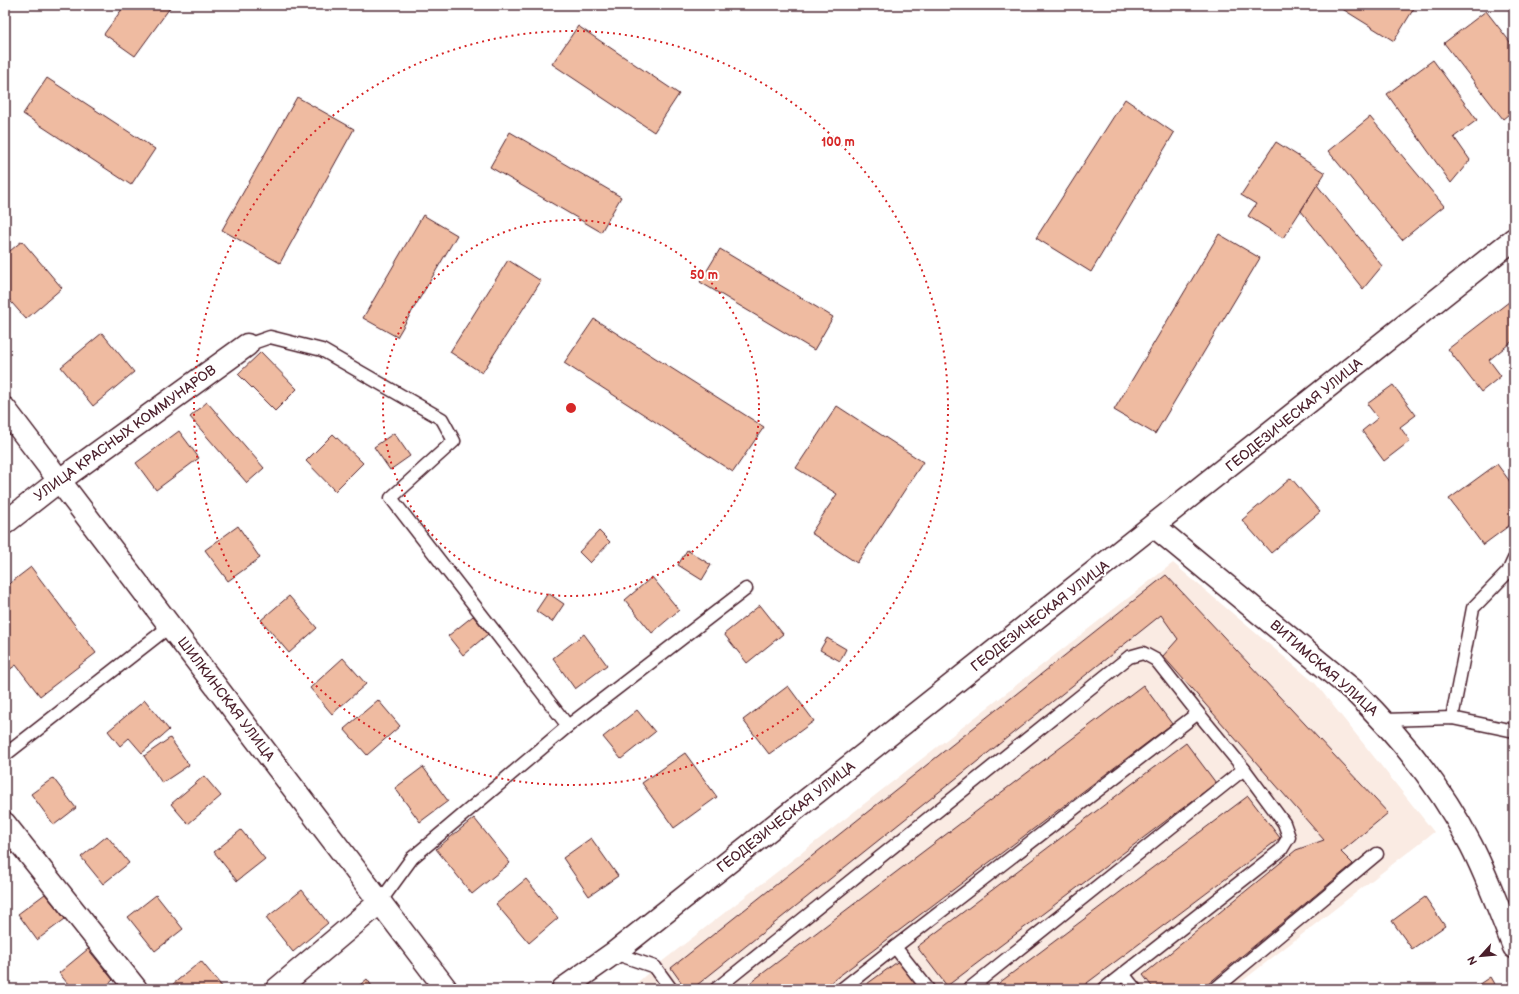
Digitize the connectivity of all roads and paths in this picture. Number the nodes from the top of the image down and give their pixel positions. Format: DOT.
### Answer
graph roads {
  1 [pos="1514,239"];
  2 [pos="247,344"];
  3 [pos="5,409"];
  4 [pos="60,480"];
  5 [pos="5,523"];
  6 [pos="1154,526"];
  7 [pos="1514,559"];
  8 [pos="746,589"];
  9 [pos="170,626"];
  10 [pos="1198,713"];
  11 [pos="1452,718"];
  12 [pos="1384,720"];
  13 [pos="568,726"];
  14 [pos="1514,731"];
  15 [pos="5,755"];
  16 [pos="1244,769"];
  17 [pos="5,824"];
  18 [pos="1377,854"];
  19 [pos="380,902"];
  20 [pos="895,947"];
  21 [pos="1514,947"];
  22 [pos="614,954"];
  23 [pos="1123,974"];
  24 [pos="136,989"];
  25 [pos="277,989"];
  26 [pos="446,989"];
  27 [pos="563,989"];
  28 [pos="671,989"];
  29 [pos="716,989"];
  30 [pos="842,989"];
  31 [pos="928,989"];
  32 [pos="969,989"];
  33 [pos="1104,989"];
  34 [pos="1136,989"];
  35 [pos="1215,989"];
  1 -- 6 [label="street, ГЕОДЕЗИЧЕСКАЯ УЛИЦА"];
  2 -- 4 [label="street, УЛИЦА КРАСНЫХ КОММУНАРОВ"];
  2 -- 13 [label="lane"];
  3 -- 4 [label="street, ШИЛКИНСКАЯ УЛИЦА"];
  4 -- 5 [label="street, УЛИЦА КРАСНЫХ КОММУНАРОВ"];
  4 -- 9 [label="street, ШИЛКИНСКАЯ УЛИЦА"];
  6 -- 12 [label="street, ВИТИМСКАЯ УЛИЦА"];
  6 -- 22 [label="street, ГЕОДЕЗИЧЕСКАЯ УЛИЦА"];
  7 -- 11 [label="lane"];
  8 -- 13 [label="lane"];
  9 -- 15 [label="lane"];
  9 -- 19 [label="street, ШИЛКИНСКАЯ УЛИЦА"];
  10 -- 16 [label="lane"];
  10 -- 20 [label="lane"];
  10 -- 29 [label="lane"];
  11 -- 12 [label="lane"];
  11 -- 14 [label="lane"];
  12 -- 21 [label="street, ВИТИМСКАЯ УЛИЦА"];
  13 -- 19 [label="lane"];
  16 -- 23 [label="lane"];
  16 -- 32 [label="lane"];
  17 -- 24 [label="street"];
  18 -- 35 [label="lane"];
  19 -- 25 [label="street"];
  19 -- 26 [label="street, ШИЛКИНСКАЯ УЛИЦА"];
  20 -- 30 [label="lane"];
  20 -- 31 [label="lane"];
  22 -- 27 [label="street, ГЕОДЕЗИЧЕСКАЯ УЛИЦА"];
  22 -- 28 [label="lane"];
  23 -- 33 [label="lane"];
  23 -- 34 [label="lane"];
}
